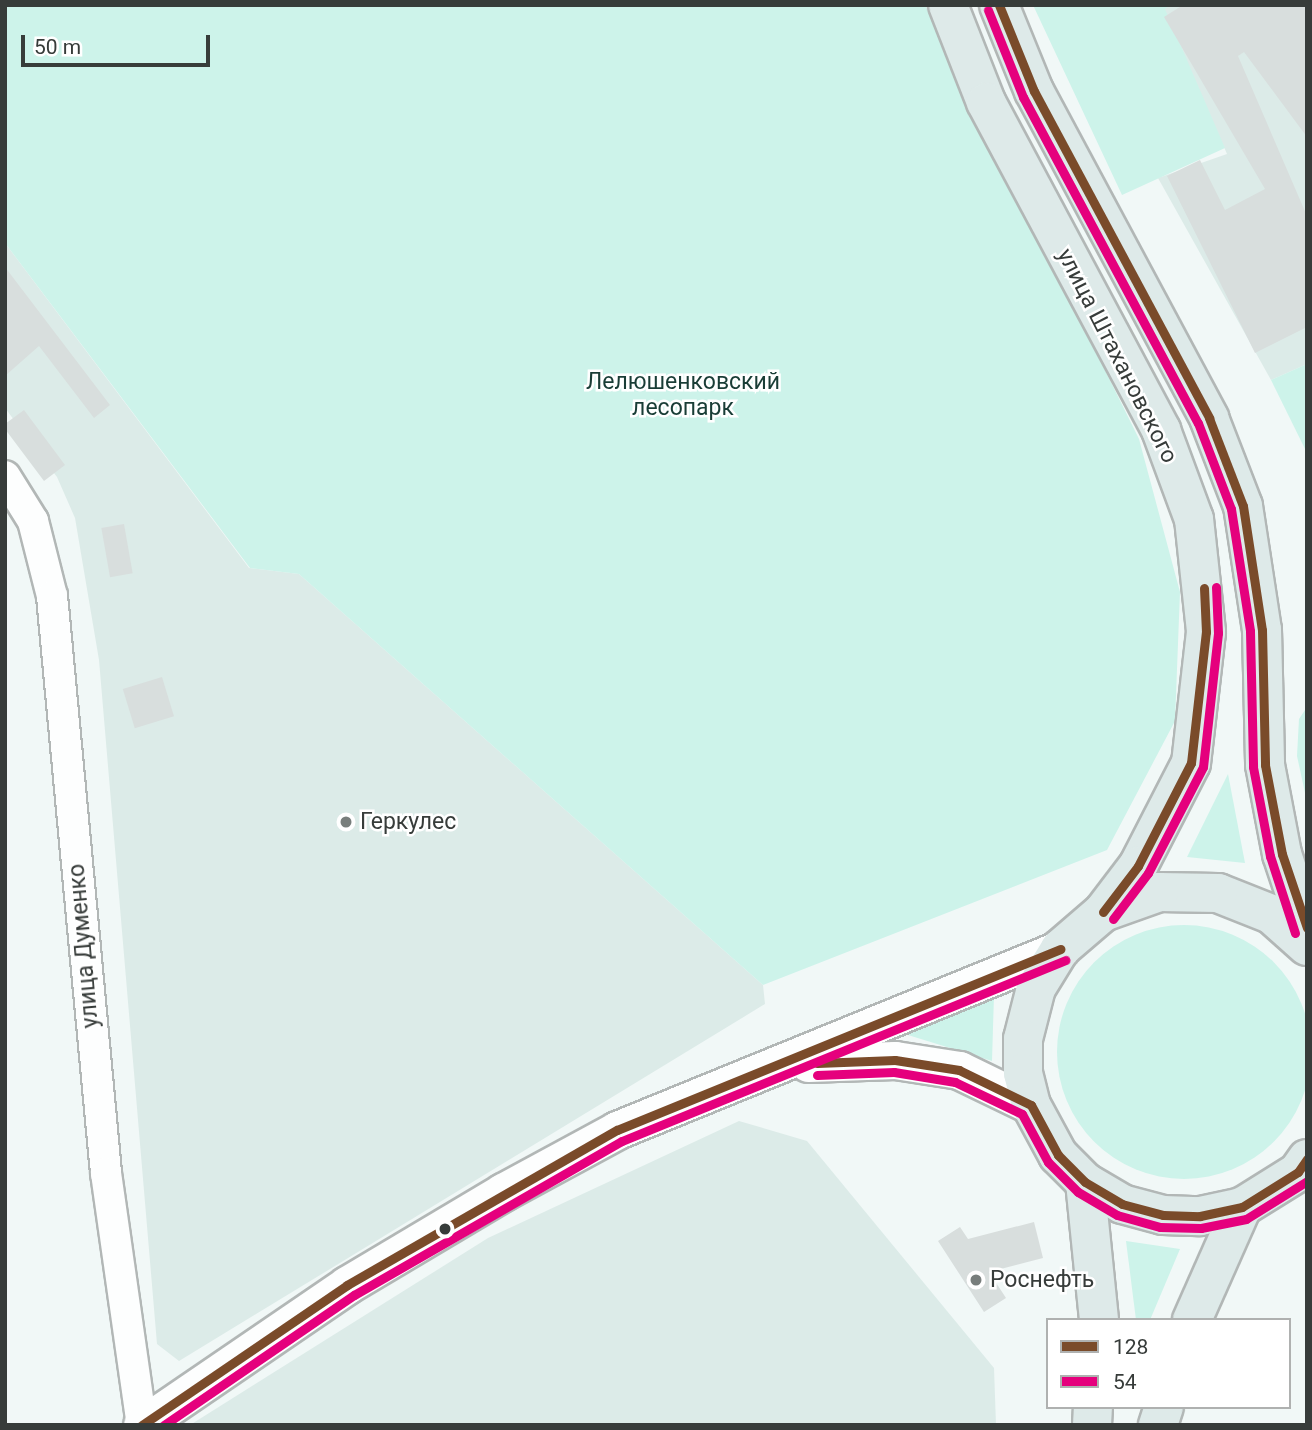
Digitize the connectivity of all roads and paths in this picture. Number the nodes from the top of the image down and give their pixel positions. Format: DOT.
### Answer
graph roads {
  1 [pos="948,5"];
  2 [pos="999,5"];
  3 [pos="5,476"];
  4 [pos="1103,912"];
  5 [pos="1307,929"];
  6 [pos="1307,946"];
  7 [pos="1060,949"];
  8 [pos="786,1064"];
  9 [pos="1031,1105"];
  10 [pos="1304,1166"];
  11 [pos="1085,1182"];
  12 [pos="1242,1207"];
  13 [pos="1099,1318"];
  14 [pos="1193,1318"];
  15 [pos="142,1425"];
  1 -- 4 [label="main road, улица Штахановского"];
  2 -- 5 [label="main road"];
  3 -- 15 [label="street, улица Думенко"];
  4 -- 6 [label="main road"];
  4 -- 7 [label="main road"];
  7 -- 8 [label="street"];
  7 -- 9 [label="main road"];
  8 -- 9 [label="street"];
  8 -- 15 [label="street"];
  9 -- 11 [label="main road"];
  10 -- 12 [label="main road"];
  11 -- 12 [label="main road"];
  11 -- 13 [label="main road"];
  12 -- 14 [label="main road"];
}
